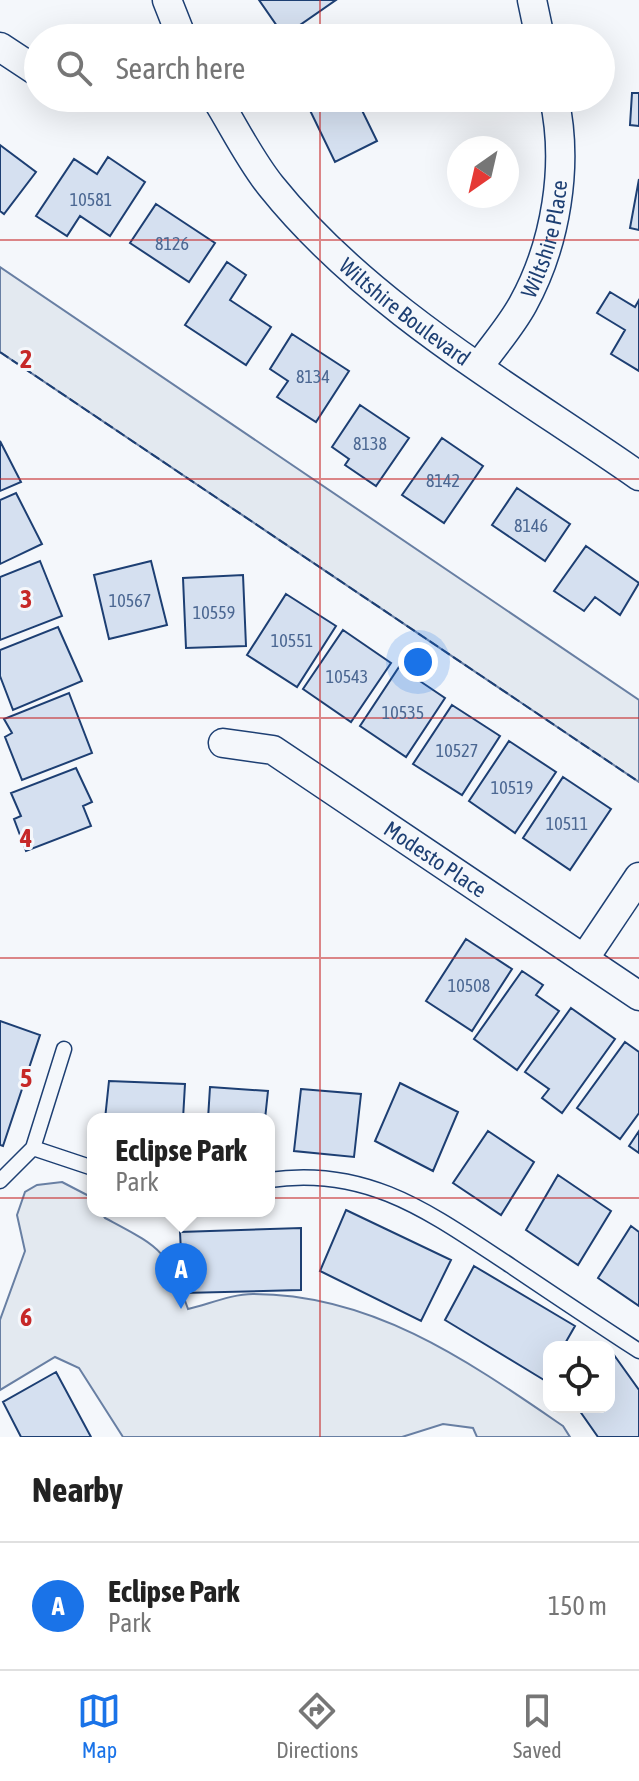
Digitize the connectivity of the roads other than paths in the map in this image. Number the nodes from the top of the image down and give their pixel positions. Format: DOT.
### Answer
graph roads {
  1 [pos="167,0"];
  2 [pos="532,0"];
  3 [pos="176,24"];
  4 [pos="537,24"];
  5 [pos="0,47"];
  6 [pos="24,63"];
  7 [pos="225,112"];
  8 [pos="555,112"];
  9 [pos="480,365"];
  10 [pos="639,476"];
  11 [pos="223,743"];
  12 [pos="639,877"];
  13 [pos="584,959"];
  14 [pos="639,996"];
  15 [pos="64,1049"];
  16 [pos="33,1148"];
  17 [pos="87,1166"];
  18 [pos="275,1180"];
  19 [pos="0,1181"];
  20 [pos="639,1351"];
  1 -- 3 [label="street"];
  2 -- 4 [label="street"];
  5 -- 6 [label="street"];
  7 -- 9 [label="street, Wiltshire Boulevard"];
  8 -- 9 [label="street, Wiltshire Place"];
  9 -- 10 [label="street, Wiltshire Boulevard"];
  11 -- 13 [label="street, Modesto Place"];
  12 -- 13 [label="street"];
  13 -- 14 [label="street, Modesto Place"];
  15 -- 16 [label="lane"];
  16 -- 17 [label="lane"];
  16 -- 19 [label="lane"];
  18 -- 20 [label="lane"];
}
